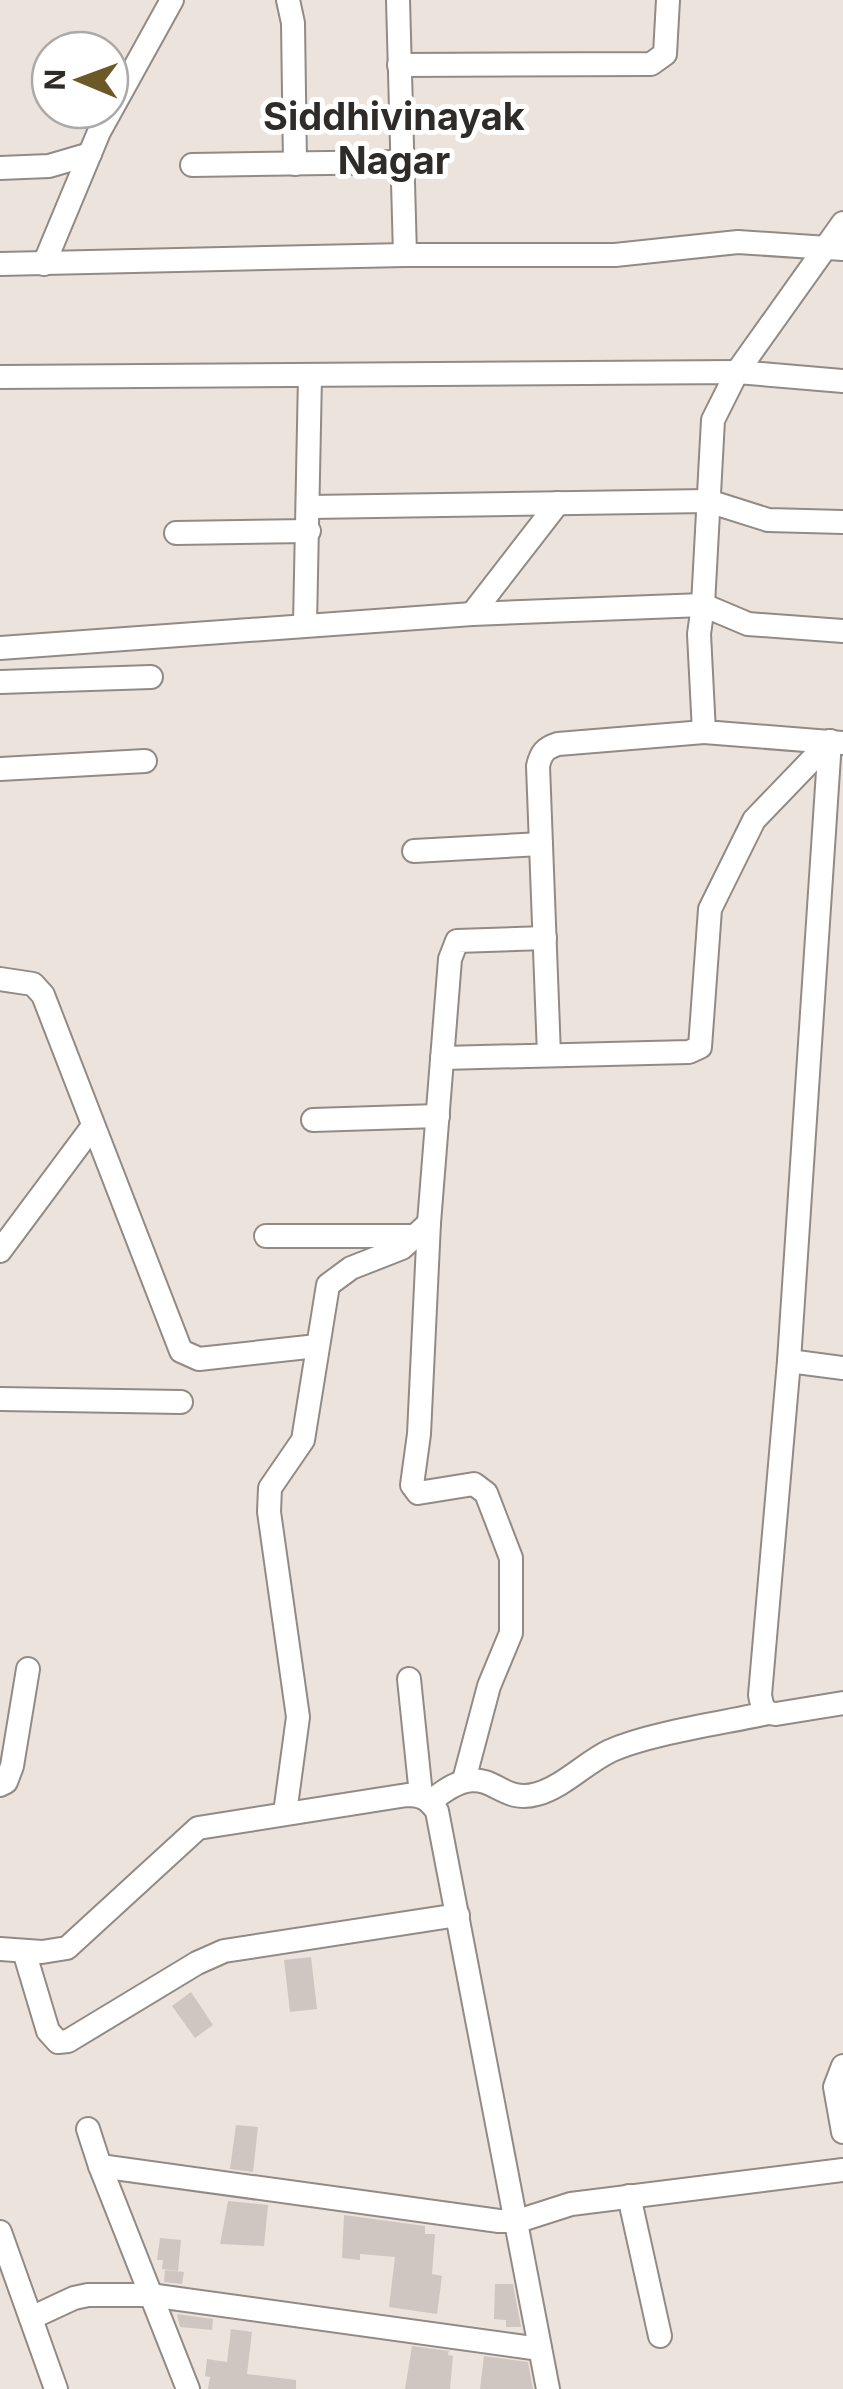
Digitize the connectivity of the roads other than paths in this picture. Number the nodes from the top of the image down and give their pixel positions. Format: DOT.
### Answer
graph roads {
  1 [pos="172,0"];
  2 [pos="288,0"];
  3 [pos="398,0"];
  4 [pos="668,0"];
  5 [pos="399,65"];
  6 [pos="90,154"];
  7 [pos="400,162"];
  8 [pos="295,164"];
  9 [pos="192,165"];
  10 [pos="0,168"];
  11 [pos="843,223"];
  12 [pos="835,248"];
  13 [pos="405,255"];
  14 [pos="0,264"];
  15 [pos="44,264"];
  16 [pos="737,372"];
  17 [pos="310,376"];
  18 [pos="0,378"];
  19 [pos="843,381"];
  20 [pos="708,500"];
  21 [pos="558,503"];
  22 [pos="310,507"];
  23 [pos="843,522"];
  24 [pos="309,531"];
  25 [pos="176,534"];
  26 [pos="704,605"];
  27 [pos="472,614"];
  28 [pos="305,624"];
  29 [pos="843,631"];
  30 [pos="0,648"];
  31 [pos="151,677"];
  32 [pos="0,682"];
  33 [pos="704,732"];
  34 [pos="836,742"];
  35 [pos="145,761"];
  36 [pos="0,768"];
  37 [pos="541,844"];
  38 [pos="414,852"];
  39 [pos="545,938"];
  40 [pos="0,979"];
  41 [pos="549,1055"];
  42 [pos="442,1058"];
  43 [pos="438,1116"];
  44 [pos="314,1120"];
  45 [pos="93,1126"];
  46 [pos="423,1229"];
  47 [pos="266,1236"];
  48 [pos="0,1250"];
  49 [pos="317,1346"];
  50 [pos="789,1361"];
  51 [pos="843,1368"];
  52 [pos="0,1399"];
  53 [pos="181,1402"];
  54 [pos="28,1669"];
  55 [pos="409,1679"];
  56 [pos="843,1703"];
  57 [pos="768,1713"];
  58 [pos="464,1780"];
  59 [pos="0,1785"];
  60 [pos="426,1799"];
  61 [pos="284,1814"];
  62 [pos="458,1915"];
  63 [pos="0,1949"];
  64 [pos="24,1951"];
  65 [pos="843,2066"];
  66 [pos="88,2129"];
  67 [pos="843,2132"];
  68 [pos="100,2166"];
  69 [pos="843,2170"];
  70 [pos="629,2196"];
  71 [pos="518,2220"];
  72 [pos="0,2232"];
  73 [pos="150,2295"];
  74 [pos="32,2318"];
  75 [pos="660,2336"];
  76 [pos="540,2349"];
  77 [pos="56,2389"];
  78 [pos="188,2389"];
  79 [pos="548,2389"];
  1 -- 6 [label="street"];
  2 -- 8 [label="street"];
  3 -- 5 [label="street"];
  4 -- 5 [label="street"];
  5 -- 7 [label="street"];
  6 -- 10 [label="street"];
  6 -- 15 [label="street"];
  7 -- 8 [label="street"];
  7 -- 13 [label="street"];
  8 -- 9 [label="street"];
  11 -- 12 [label="street"];
  12 -- 13 [label="street"];
  12 -- 16 [label="street"];
  13 -- 15 [label="street"];
  14 -- 15 [label="street"];
  16 -- 17 [label="street"];
  16 -- 19 [label="street"];
  16 -- 20 [label="street"];
  17 -- 18 [label="street"];
  17 -- 22 [label="street"];
  20 -- 21 [label="street"];
  20 -- 23 [label="street"];
  20 -- 26 [label="street"];
  21 -- 22 [label="street"];
  21 -- 27 [label="street"];
  22 -- 24 [label="street"];
  24 -- 25 [label="street"];
  24 -- 28 [label="street"];
  26 -- 27 [label="street"];
  26 -- 29 [label="street"];
  26 -- 33 [label="street"];
  27 -- 28 [label="street"];
  28 -- 30 [label="street"];
  31 -- 32 [label="street"];
  33 -- 34 [label="street"];
  33 -- 37 [label="street"];
  34 -- 41 [label="street"];
  34 -- 50 [label="street"];
  35 -- 36 [label="street"];
  37 -- 38 [label="street"];
  37 -- 39 [label="street"];
  39 -- 41 [label="street"];
  39 -- 42 [label="street"];
  40 -- 45 [label="street"];
  41 -- 42 [label="street"];
  42 -- 43 [label="street"];
  43 -- 44 [label="street"];
  43 -- 46 [label="street"];
  45 -- 48 [label="street"];
  45 -- 49 [label="street"];
  46 -- 47 [label="street"];
  46 -- 49 [label="street"];
  46 -- 58 [label="street"];
  49 -- 61 [label="street"];
  50 -- 51 [label="street"];
  50 -- 57 [label="street"];
  52 -- 53 [label="street"];
  54 -- 59 [label="street"];
  55 -- 60 [label="street"];
  56 -- 57 [label="street"];
  57 -- 58 [label="street"];
  58 -- 60 [label="street"];
  60 -- 61 [label="street"];
  60 -- 62 [label="street"];
  61 -- 64 [label="street"];
  62 -- 64 [label="street"];
  62 -- 71 [label="street"];
  63 -- 64 [label="street"];
  65 -- 67 [label="street"];
  66 -- 68 [label="street"];
  68 -- 71 [label="street"];
  68 -- 73 [label="street"];
  69 -- 70 [label="street"];
  70 -- 71 [label="street"];
  70 -- 75 [label="street"];
  71 -- 76 [label="street"];
  72 -- 74 [label="street"];
  73 -- 74 [label="street"];
  73 -- 76 [label="street"];
  73 -- 78 [label="street"];
  74 -- 77 [label="street"];
  76 -- 79 [label="street"];
}
